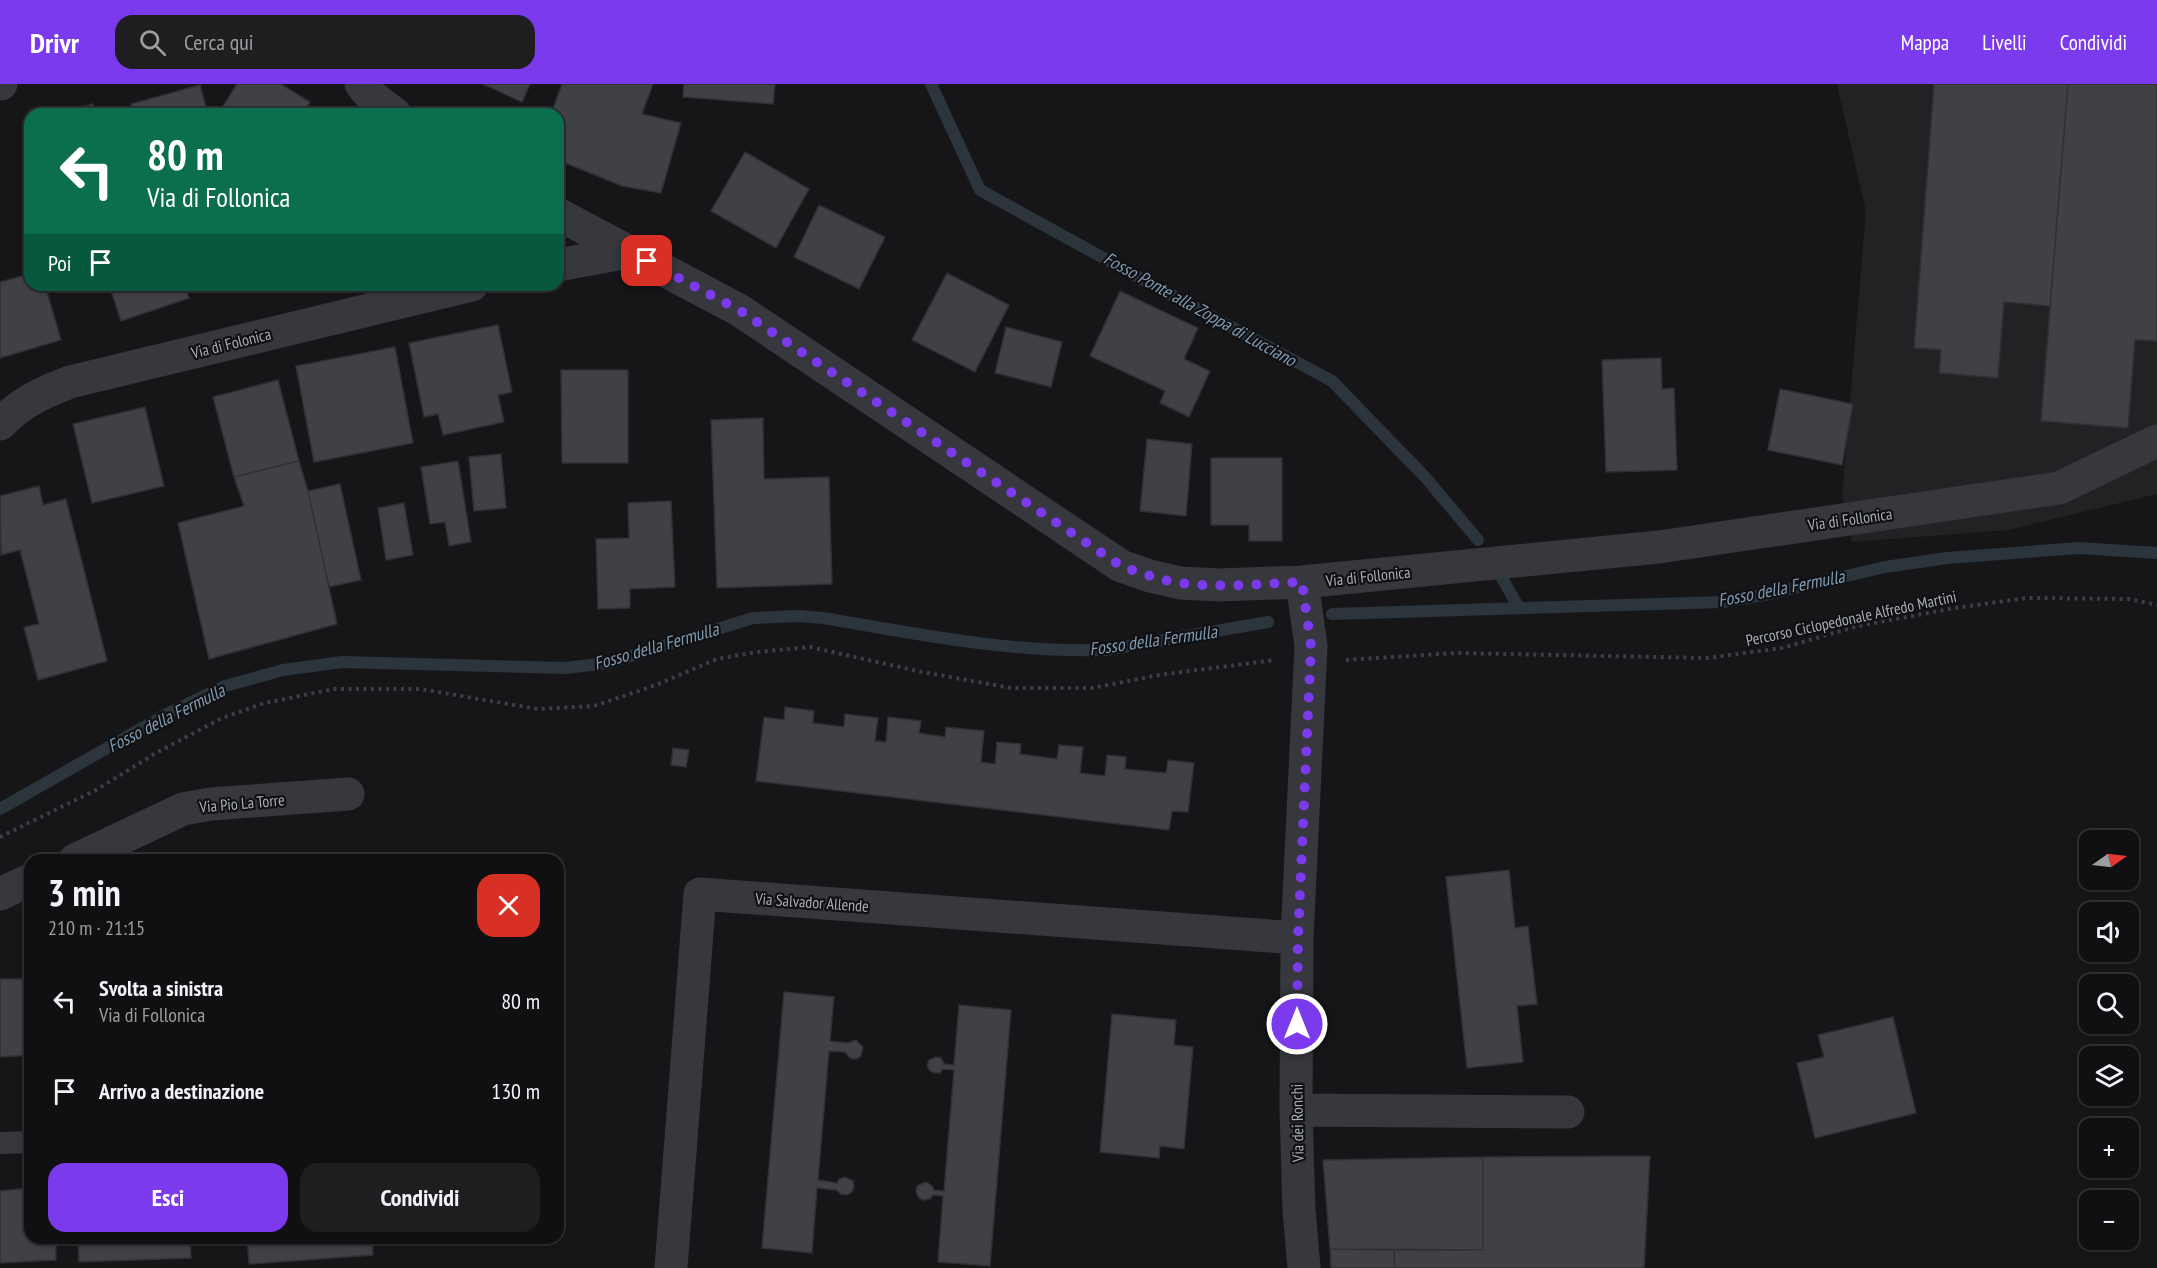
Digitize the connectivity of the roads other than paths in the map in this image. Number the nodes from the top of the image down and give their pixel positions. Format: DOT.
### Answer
graph roads {
  1 [pos="361,84"];
  2 [pos="387,108"];
  3 [pos="564,217"];
  4 [pos="628,252"];
  5 [pos="564,264"];
  6 [pos="447,291"];
  7 [pos="0,424"];
  8 [pos="2157,441"];
  9 [pos="1302,582"];
  10 [pos="348,794"];
  11 [pos="88,854"];
  12 [pos="24,883"];
  13 [pos="0,894"];
  14 [pos="1298,938"];
  15 [pos="1296,1110"];
  16 [pos="1568,1112"];
  17 [pos="24,1142"];
  18 [pos="0,1143"];
  19 [pos="671,1268"];
  20 [pos="1304,1268"];
  1 -- 2 [label="street"];
  3 -- 4 [label="street, Via di Follonica"];
  4 -- 5 [label="street"];
  4 -- 9 [label="street, Via di Follonica"];
  6 -- 7 [label="street, Via di Folonica"];
  8 -- 9 [label="street, Via di Follonica"];
  9 -- 14 [label="street, Via dei Ronchi"];
  10 -- 11 [label="street, Via Pio La Torre"];
  12 -- 13 [label="street"];
  14 -- 15 [label="street, Via dei Ronchi"];
  14 -- 19 [label="street, Via Salvador Allende"];
  15 -- 16 [label="street"];
  15 -- 20 [label="street, Via dei Ronchi"];
  17 -- 18 [label="lane"];
}
